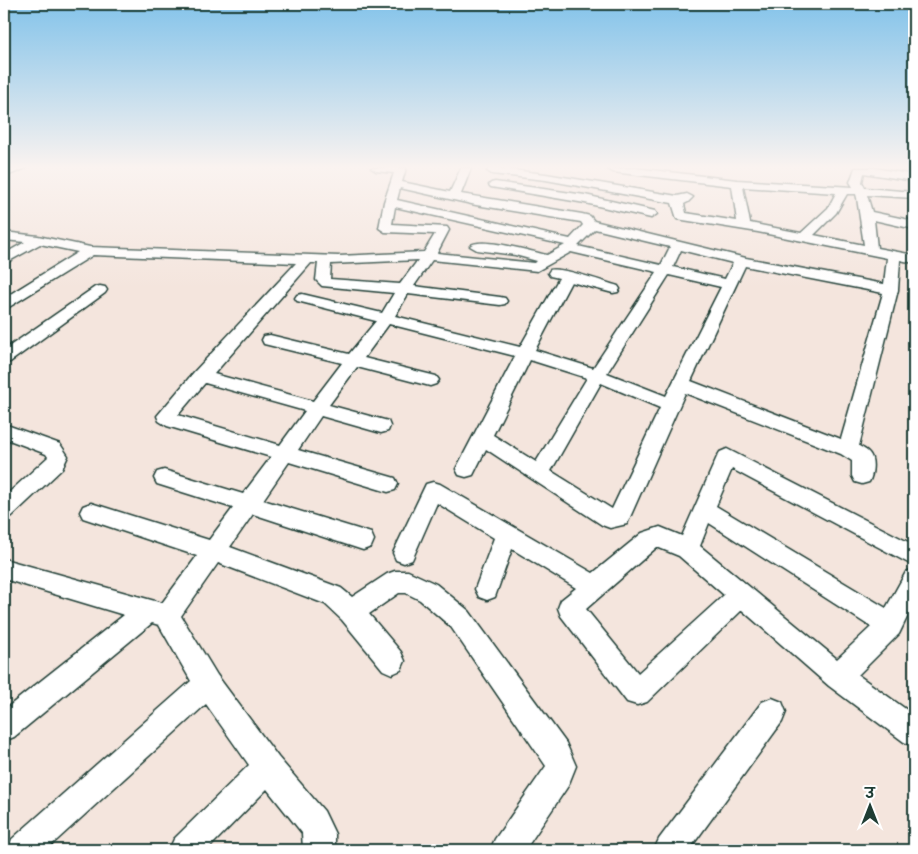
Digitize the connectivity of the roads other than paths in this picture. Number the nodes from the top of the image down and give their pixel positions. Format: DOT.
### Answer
graph roads {
  1 [pos="389,208"];
  2 [pos="415,208"];
  3 [pos="519,208"];
  4 [pos="624,208"];
  5 [pos="679,208"];
  6 [pos="741,208"];
  7 [pos="835,208"];
  8 [pos="866,208"];
  9 [pos="651,214"];
  10 [pos="868,215"];
  11 [pos="914,225"];
  12 [pos="590,226"];
  13 [pos="744,226"];
  14 [pos="622,232"];
  15 [pos="4,236"];
  16 [pos="804,237"];
  17 [pos="38,240"];
  18 [pos="571,245"];
  19 [pos="477,246"];
  20 [pos="677,246"];
  21 [pos="90,250"];
  22 [pos="871,250"];
  23 [pos="894,255"];
  24 [pos="428,256"];
  25 [pos="604,256"];
  26 [pos="914,259"];
  27 [pos="4,260"];
  28 [pos="306,260"];
  29 [pos="325,260"];
  30 [pos="549,260"];
  31 [pos="741,261"];
  32 [pos="536,268"];
  33 [pos="665,270"];
  34 [pos="567,276"];
  35 [pos="587,282"];
  36 [pos="729,284"];
  37 [pos="404,289"];
  38 [pos="613,289"];
  39 [pos="100,290"];
  40 [pos="891,290"];
  41 [pos="302,298"];
  42 [pos="500,301"];
  43 [pos="4,304"];
  44 [pos="386,318"];
  45 [pos="270,340"];
  46 [pos="525,353"];
  47 [pos="4,358"];
  48 [pos="354,361"];
  49 [pos="597,375"];
  50 [pos="200,376"];
  51 [pos="430,380"];
  52 [pos="680,384"];
  53 [pos="670,405"];
  54 [pos="318,407"];
  55 [pos="381,426"];
  56 [pos="4,431"];
  57 [pos="482,437"];
  58 [pos="848,449"];
  59 [pos="285,454"];
  60 [pos="466,469"];
  61 [pos="539,474"];
  62 [pos="862,476"];
  63 [pos="164,478"];
  64 [pos="388,484"];
  65 [pos="248,504"];
  66 [pos="4,510"];
  67 [pos="704,510"];
  68 [pos="91,512"];
  69 [pos="506,534"];
  70 [pos="363,540"];
  71 [pos="687,549"];
  72 [pos="214,551"];
  73 [pos="404,553"];
  74 [pos="914,556"];
  75 [pos="4,570"];
  76 [pos="914,580"];
  77 [pos="595,587"];
  78 [pos="488,589"];
  79 [pos="741,595"];
  80 [pos="351,612"];
  81 [pos="159,613"];
  82 [pos="890,625"];
  83 [pos="392,661"];
  84 [pos="838,677"];
  85 [pos="208,684"];
  86 [pos="772,712"];
  87 [pos="4,727"];
  88 [pos="914,732"];
  89 [pos="268,767"];
  90 [pos="23,850"];
  91 [pos="185,850"];
  92 [pos="319,850"];
  93 [pos="506,850"];
  94 [pos="670,850"];
  1 -- 24 [label="street"];
  2 -- 18 [label="street"];
  3 -- 12 [label="street"];
  4 -- 9 [label="street"];
  5 -- 13 [label="street"];
  6 -- 13 [label="street"];
  7 -- 16 [label="street"];
  8 -- 10 [label="street"];
  10 -- 11 [label="street"];
  10 -- 22 [label="street"];
  12 -- 14 [label="street"];
  12 -- 18 [label="street"];
  13 -- 16 [label="street"];
  14 -- 20 [label="street"];
  14 -- 25 [label="street"];
  15 -- 17 [label="street"];
  16 -- 22 [label="street"];
  17 -- 21 [label="street"];
  17 -- 27 [label="street"];
  18 -- 25 [label="street"];
  18 -- 30 [label="street"];
  19 -- 30 [label="street"];
  20 -- 31 [label="street"];
  20 -- 33 [label="street"];
  21 -- 28 [label="street"];
  21 -- 43 [label="street"];
  22 -- 23 [label="street"];
  23 -- 26 [label="street"];
  23 -- 40 [label="street"];
  24 -- 29 [label="street"];
  24 -- 32 [label="street"];
  24 -- 37 [label="street"];
  25 -- 33 [label="street"];
  25 -- 35 [label="street"];
  28 -- 29 [label="street"];
  28 -- 50 [label="street"];
  29 -- 37 [label="street"];
  30 -- 32 [label="street"];
  31 -- 36 [label="street"];
  31 -- 40 [label="street"];
  32 -- 34 [label="street"];
  33 -- 36 [label="street"];
  33 -- 49 [label="street"];
  34 -- 35 [label="street"];
  34 -- 46 [label="street"];
  35 -- 38 [label="street"];
  36 -- 52 [label="street"];
  37 -- 42 [label="street"];
  37 -- 44 [label="street"];
  39 -- 47 [label="street"];
  40 -- 58 [label="street"];
  41 -- 44 [label="street"];
  44 -- 46 [label="street"];
  44 -- 48 [label="street"];
  45 -- 48 [label="street"];
  46 -- 49 [label="street"];
  46 -- 57 [label="street"];
  48 -- 51 [label="street"];
  48 -- 54 [label="street"];
  49 -- 53 [label="street"];
  49 -- 61 [label="street"];
  50 -- 54 [label="street"];
  50 -- 59 [label="street"];
  52 -- 53 [label="street"];
  52 -- 58 [label="street"];
  53 -- 61 [label="street"];
  54 -- 55 [label="street"];
  54 -- 59 [label="street"];
  56 -- 66 [label="street"];
  57 -- 60 [label="street"];
  57 -- 61 [label="street"];
  58 -- 62 [label="street"];
  59 -- 64 [label="street"];
  59 -- 65 [label="street"];
  63 -- 65 [label="street"];
  65 -- 70 [label="street"];
  65 -- 72 [label="street"];
  67 -- 71 [label="street"];
  67 -- 74 [label="street"];
  67 -- 82 [label="street"];
  68 -- 72 [label="street"];
  69 -- 73 [label="street"];
  69 -- 77 [label="street"];
  69 -- 78 [label="street"];
  71 -- 77 [label="street"];
  71 -- 79 [label="street"];
  72 -- 80 [label="street"];
  72 -- 81 [label="street"];
  75 -- 81 [label="street"];
  76 -- 82 [label="street"];
  77 -- 79 [label="street"];
  79 -- 84 [label="street"];
  80 -- 83 [label="street"];
  80 -- 93 [label="street"];
  81 -- 85 [label="street"];
  81 -- 87 [label="street"];
  82 -- 84 [label="street"];
  84 -- 88 [label="street"];
  85 -- 89 [label="street"];
  85 -- 90 [label="street"];
  86 -- 94 [label="street"];
  89 -- 91 [label="street"];
  89 -- 92 [label="street"];
}
